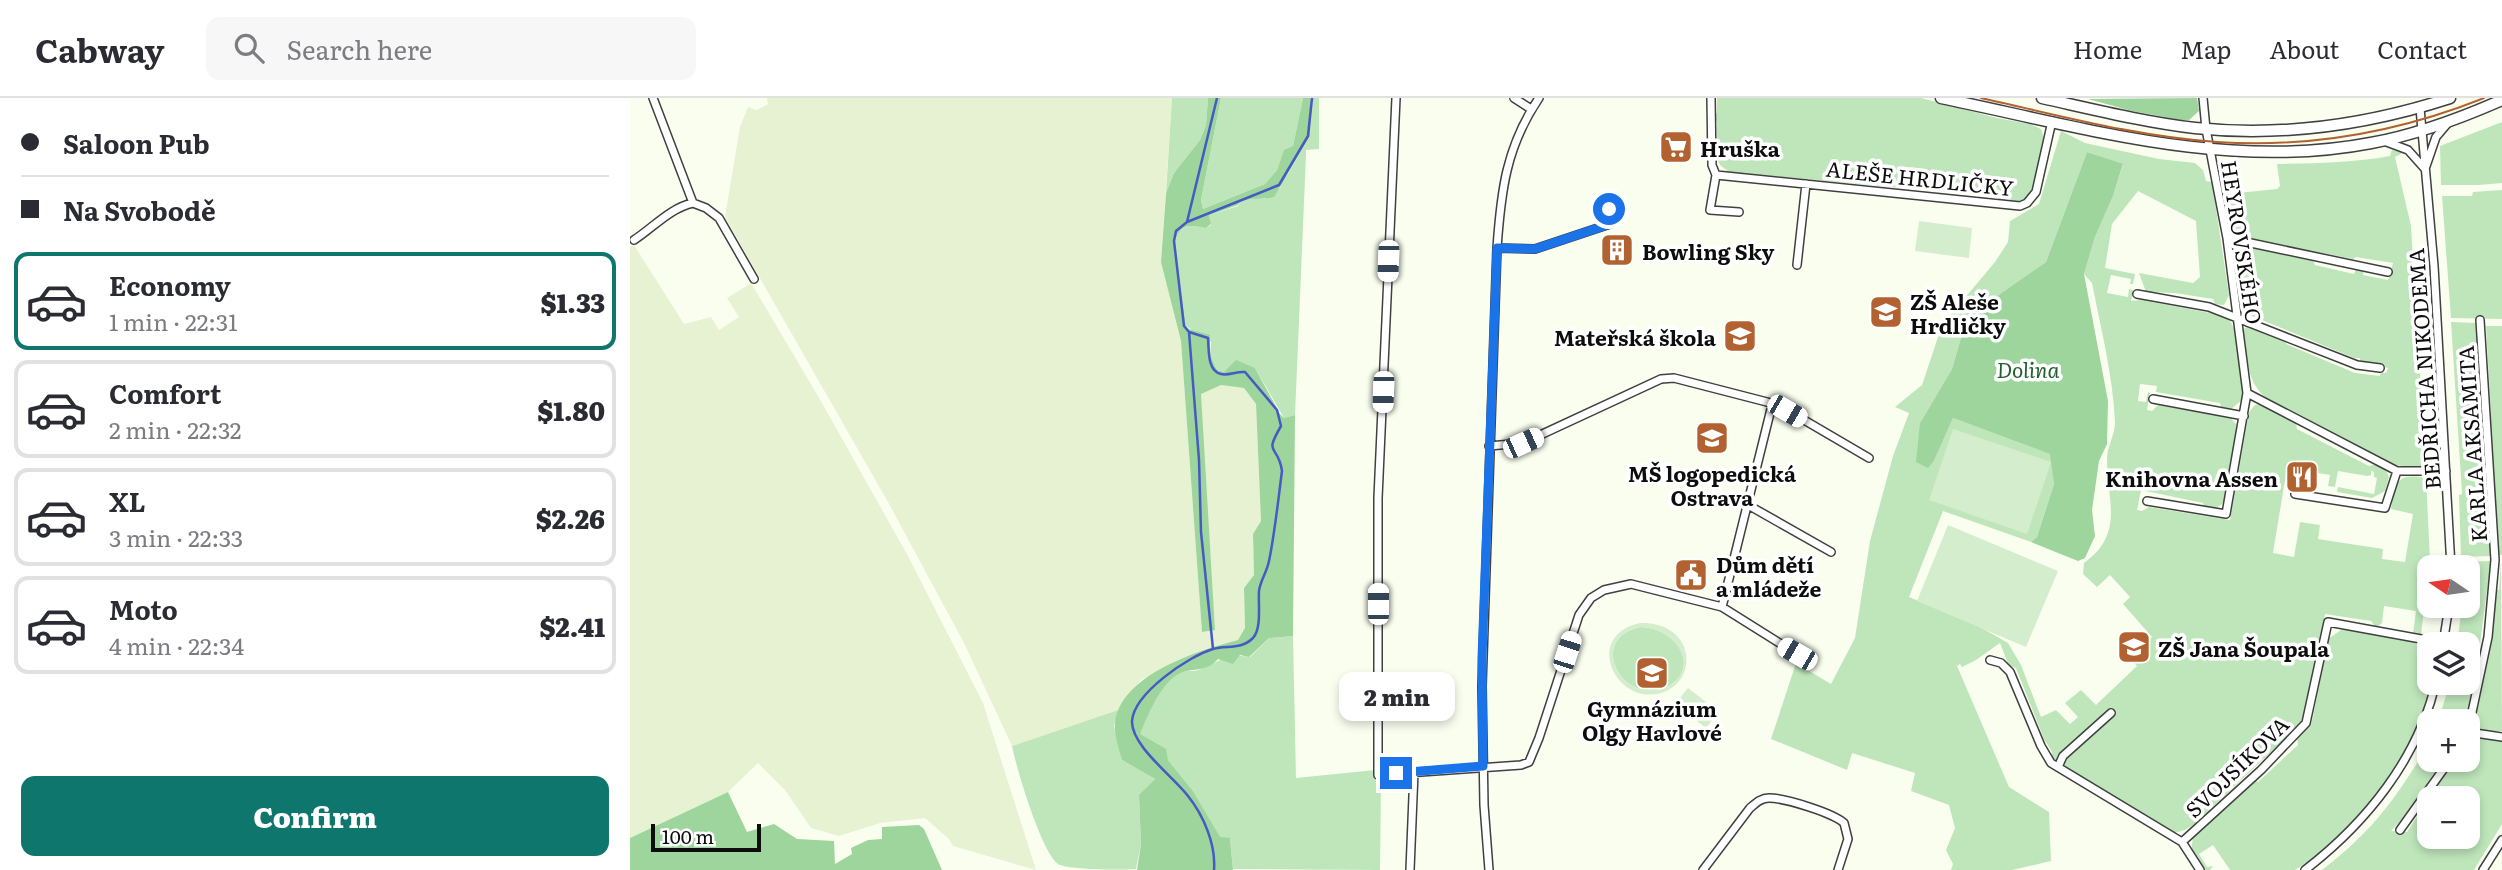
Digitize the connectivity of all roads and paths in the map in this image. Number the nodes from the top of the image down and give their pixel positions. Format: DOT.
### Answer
graph roads {
  1 [pos="653,98"];
  2 [pos="1396,98"];
  3 [pos="1514,98"];
  4 [pos="1539,98"];
  5 [pos="1711,98"];
  6 [pos="1941,98"];
  7 [pos="2042,98"];
  8 [pos="2203,98"];
  9 [pos="2450,98"];
  10 [pos="1963,100"];
  11 [pos="2502,100"];
  12 [pos="2420,108"];
  13 [pos="1531,109"];
  14 [pos="2451,120"];
  15 [pos="2052,121"];
  16 [pos="2206,129"];
  17 [pos="2422,129"];
  18 [pos="2383,141"];
  19 [pos="2211,150"];
  20 [pos="2425,170"];
  21 [pos="1716,175"];
  22 [pos="1806,184"];
  23 [pos="1605,195"];
  24 [pos="693,203"];
  25 [pos="1739,212"];
  26 [pos="2227,238"];
  27 [pos="634,240"];
  28 [pos="1497,248"];
  29 [pos="1797,265"];
  30 [pos="2388,272"];
  31 [pos="754,279"];
  32 [pos="2137,294"];
  33 [pos="2238,316"];
  34 [pos="2480,320"];
  35 [pos="2380,368"];
  36 [pos="2247,393"];
  37 [pos="2153,399"];
  38 [pos="1772,405"];
  39 [pos="2244,416"];
  40 [pos="1489,446"];
  41 [pos="1869,458"];
  42 [pos="2397,471"];
  43 [pos="2446,471"];
  44 [pos="2295,494"];
  45 [pos="2147,501"];
  46 [pos="1748,505"];
  47 [pos="1831,552"];
  48 [pos="2450,555"];
  49 [pos="1722,607"];
  50 [pos="2417,638"];
  51 [pos="1797,654"];
  52 [pos="1990,660"];
  53 [pos="2432,695"];
  54 [pos="2473,709"];
  55 [pos="2111,713"];
  56 [pos="2480,734"];
  57 [pos="2502,737"];
  58 [pos="1483,766"];
  59 [pos="2059,767"];
  60 [pos="1414,772"];
  61 [pos="2441,772"];
  62 [pos="2400,830"];
  63 [pos="2502,840"];
  64 [pos="2182,842"];
  65 [pos="1410,870"];
  66 [pos="1489,870"];
  67 [pos="1703,870"];
  68 [pos="1838,870"];
  69 [pos="2200,870"];
  70 [pos="2305,870"];
  71 [pos="2483,870"];
  1 -- 24 [label="street"];
  2 -- 60 [label="street"];
  3 -- 13 [label="street"];
  4 -- 13 [label="street"];
  5 -- 21 [label="street"];
  6 -- 10 [label="street"];
  7 -- 16 [label="street"];
  8 -- 16 [label="street, HEYROVSKÉHO"];
  9 -- 12 [label="street"];
  10 -- 15 [label="street"];
  11 -- 14 [label="street"];
  12 -- 16 [label="street"];
  12 -- 17 [label="street, BEDŘICHA NIKODEMA"];
  13 -- 28 [label="street"];
  14 -- 17 [label="street"];
  14 -- 20 [label="street, BEDŘICHA NIKODEMA"];
  15 -- 19 [label="street"];
  15 -- 22 [label="street, ALEŠE HRDLIČKY"];
  16 -- 19 [label="street, HEYROVSKÉHO"];
  17 -- 18 [label="street"];
  17 -- 20 [label="street, BEDŘICHA NIKODEMA"];
  18 -- 19 [label="street"];
  18 -- 20 [label="street"];
  19 -- 26 [label="street, HEYROVSKÉHO"];
  20 -- 43 [label="street, BEDŘICHA NIKODEMA"];
  21 -- 22 [label="street, ALEŠE HRDLIČKY"];
  21 -- 25 [label="street"];
  22 -- 29 [label="street, ALEŠE HRDLIČKY"];
  23 -- 28 [label="street"];
  24 -- 27 [label="street"];
  24 -- 31 [label="street"];
  26 -- 30 [label="street"];
  26 -- 33 [label="street, HEYROVSKÉHO"];
  28 -- 40 [label="street"];
  32 -- 33 [label="street"];
  33 -- 35 [label="street"];
  33 -- 36 [label="street, HEYROVSKÉHO"];
  34 -- 54 [label="street, KARLA AKSAMITA"];
  36 -- 39 [label="street, HEYROVSKÉHO"];
  36 -- 42 [label="street"];
  37 -- 39 [label="street"];
  38 -- 40 [label="street"];
  38 -- 41 [label="street"];
  38 -- 46 [label="street"];
  39 -- 45 [label="street, HEYROVSKÉHO"];
  40 -- 58 [label="street"];
  42 -- 43 [label="street"];
  42 -- 44 [label="street"];
  43 -- 48 [label="street, BEDŘICHA NIKODEMA"];
  46 -- 47 [label="street"];
  46 -- 49 [label="street"];
  49 -- 51 [label="street"];
  49 -- 58 [label="street"];
  50 -- 64 [label="street, SVOJSÍKOVA"];
  52 -- 59 [label="street"];
  53 -- 70 [label="street"];
  55 -- 59 [label="street"];
  56 -- 57 [label="street, KARLA AKSAMITA"];
  58 -- 60 [label="street"];
  58 -- 66 [label="street"];
  59 -- 64 [label="street"];
  60 -- 65 [label="street"];
  61 -- 62 [label="street"];
  63 -- 71 [label="street"];
  64 -- 69 [label="street"];
  67 -- 68 [label="street"];
}
